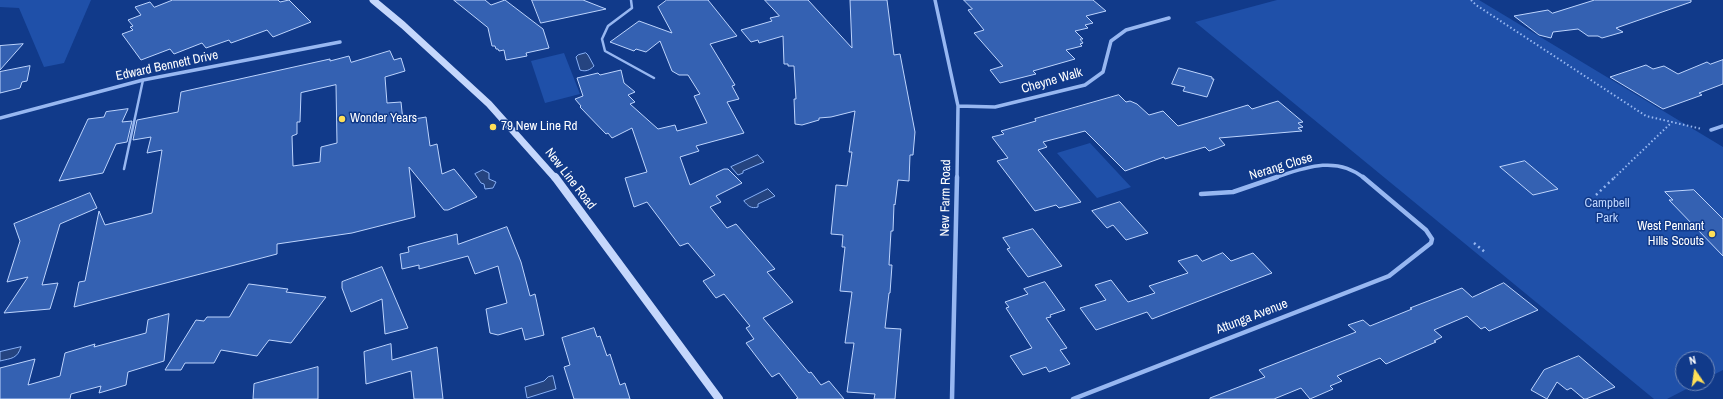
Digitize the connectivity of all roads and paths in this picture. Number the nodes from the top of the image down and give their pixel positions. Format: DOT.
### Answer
graph roads {
  1 [pos="373,0"];
  2 [pos="631,0"];
  3 [pos="935,0"];
  4 [pos="1471,0"];
  5 [pos="1169,18"];
  6 [pos="340,42"];
  7 [pos="654,78"];
  8 [pos="143,80"];
  9 [pos="958,106"];
  10 [pos="0,118"];
  11 [pos="1672,122"];
  12 [pos="1723,126"];
  13 [pos="1711,130"];
  14 [pos="124,169"];
  15 [pos="1201,194"];
  16 [pos="1596,194"];
  17 [pos="1431,243"];
  18 [pos="1474,243"];
  19 [pos="1486,253"];
  20 [pos="720,399"];
  21 [pos="952,399"];
  22 [pos="1073,399"];
  1 -- 20 [label="main road, New Line Road"];
  2 -- 7 [label="lane"];
  3 -- 9 [label="street, New Farm Road"];
  4 -- 11 [label="path"];
  5 -- 9 [label="street, Cheyne Walk"];
  6 -- 8 [label="street, Edward Bennett Drive"];
  8 -- 10 [label="street, Edward Bennett Drive"];
  8 -- 14 [label="lane"];
  9 -- 21 [label="street, New Farm Road"];
  11 -- 13 [label="path"];
  11 -- 16 [label="path"];
  12 -- 13 [label="street"];
  15 -- 17 [label="street, Nerang Close"];
  17 -- 22 [label="street, Attunga Avenue"];
  18 -- 19 [label="path"];
}
